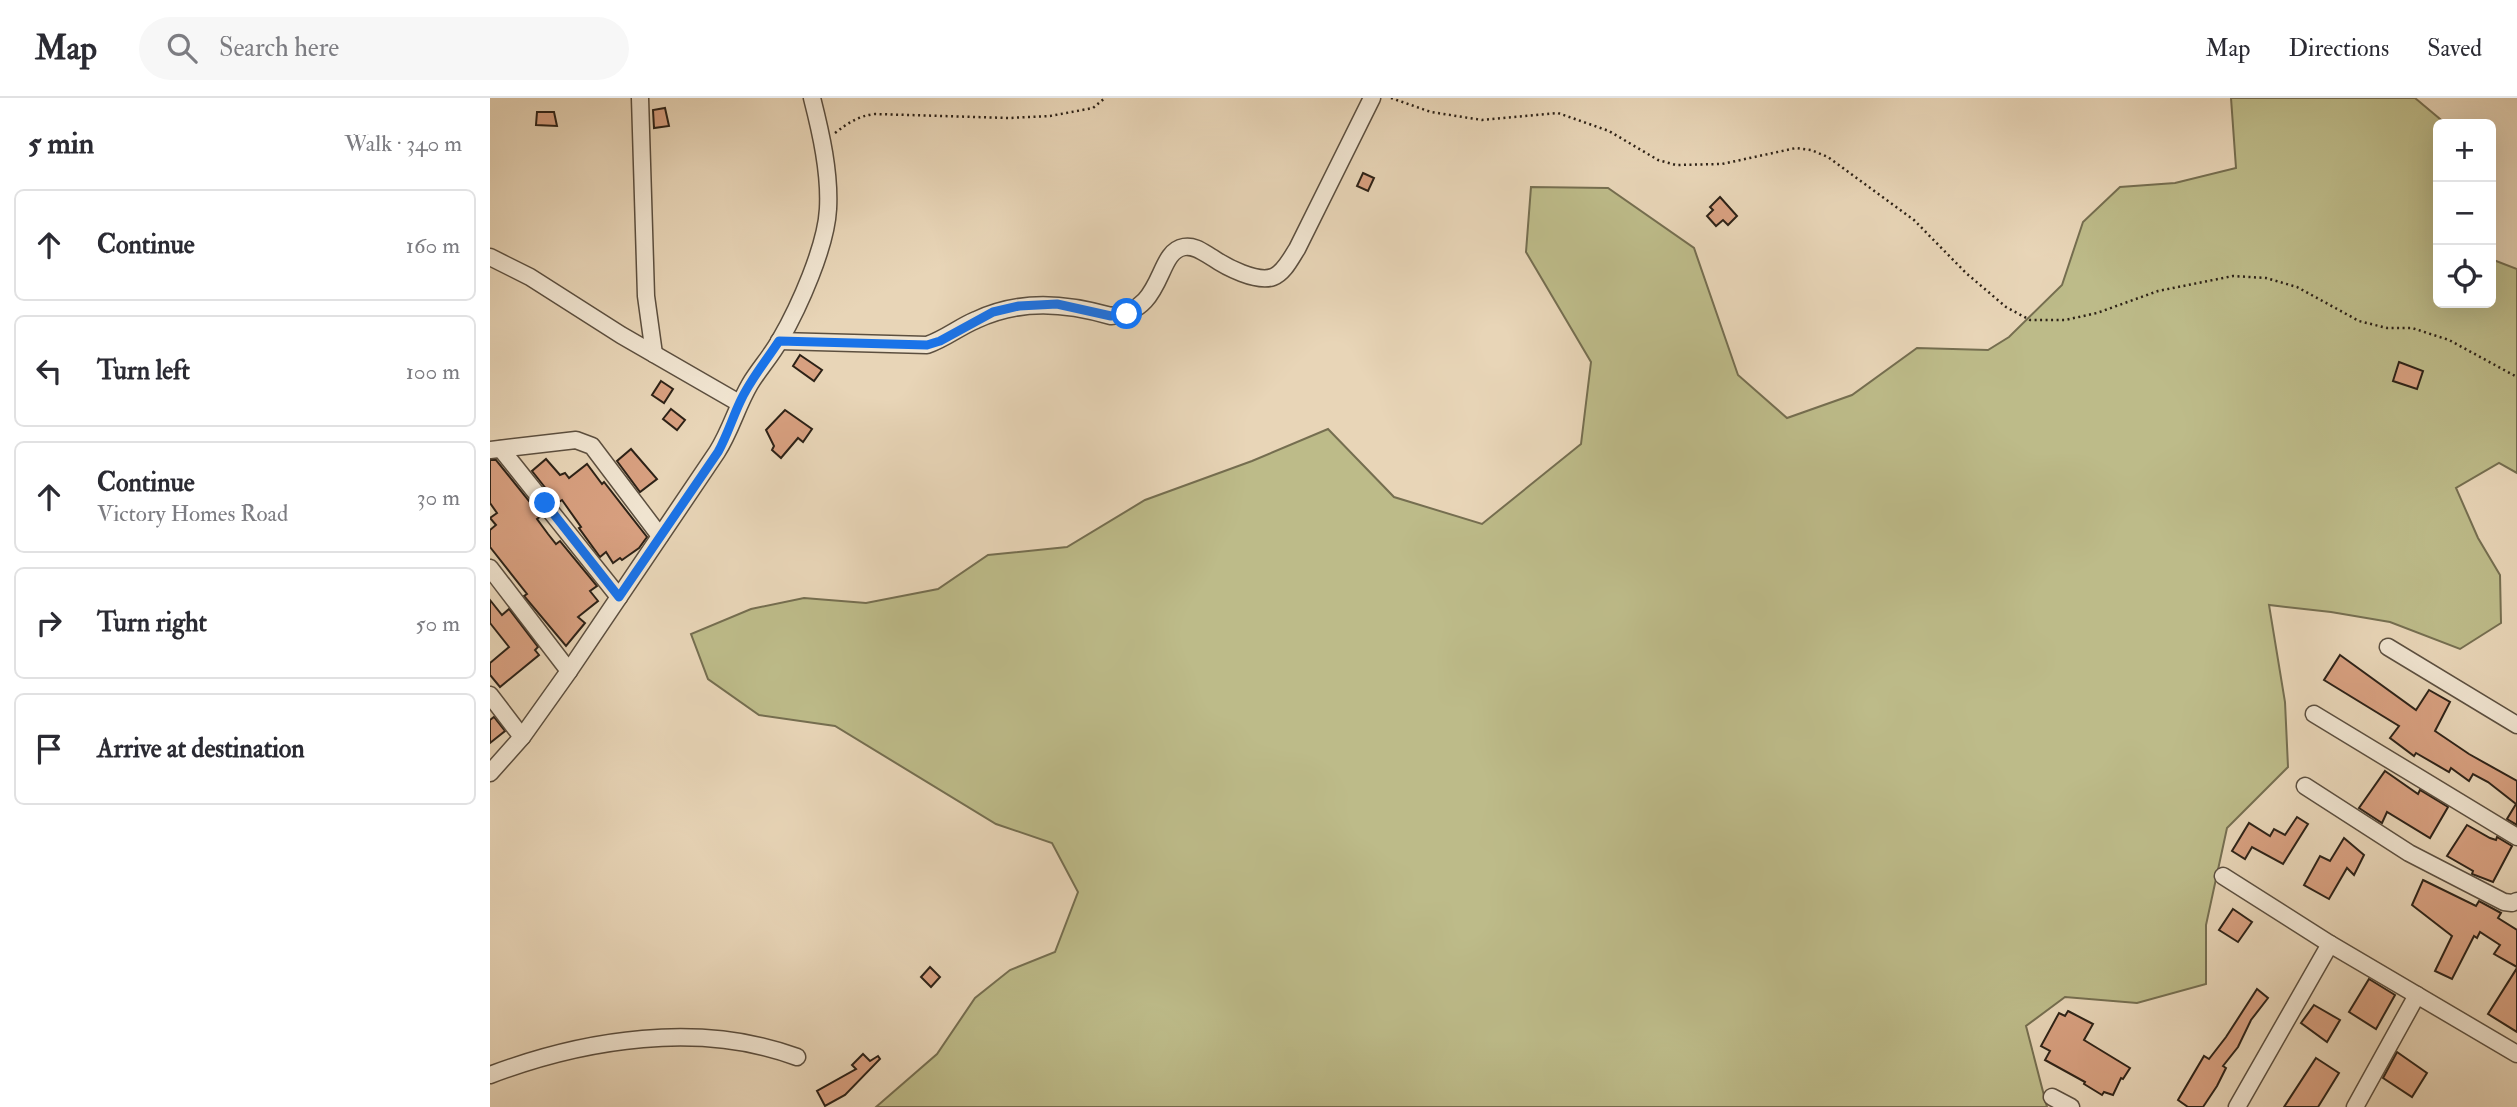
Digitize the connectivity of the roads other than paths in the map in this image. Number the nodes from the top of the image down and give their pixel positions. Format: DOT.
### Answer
graph roads {
  1 [pos="640,98"];
  2 [pos="812,98"];
  3 [pos="1372,98"];
  4 [pos="490,257"];
  5 [pos="779,341"];
  6 [pos="654,354"];
  7 [pos="739,403"];
  8 [pos="496,450"];
  9 [pos="660,536"];
  10 [pos="490,568"];
  11 [pos="619,597"];
  12 [pos="2388,648"];
  13 [pos="569,671"];
  14 [pos="490,695"];
  15 [pos="2314,714"];
  16 [pos="2517,725"];
  17 [pos="522,737"];
  18 [pos="490,773"];
  19 [pos="2305,786"];
  20 [pos="2517,837"];
  21 [pos="2223,876"];
  22 [pos="2517,901"];
  23 [pos="2330,944"];
  24 [pos="2417,995"];
  25 [pos="2517,1054"];
  26 [pos="797,1057"];
  27 [pos="490,1075"];
  28 [pos="2052,1097"];
  29 [pos="2071,1107"];
  30 [pos="2237,1107"];
  31 [pos="2355,1107"];
  1 -- 6 [label="street"];
  2 -- 5 [label="street"];
  3 -- 5 [label="street"];
  4 -- 6 [label="street"];
  5 -- 7 [label="street"];
  6 -- 7 [label="street"];
  7 -- 9 [label="street"];
  8 -- 9 [label="street"];
  8 -- 11 [label="street"];
  9 -- 11 [label="street"];
  10 -- 13 [label="street"];
  11 -- 13 [label="street"];
  12 -- 16 [label="street"];
  13 -- 17 [label="street"];
  14 -- 17 [label="street"];
  15 -- 20 [label="street"];
  17 -- 18 [label="street"];
  19 -- 22 [label="street"];
  21 -- 23 [label="street"];
  23 -- 24 [label="street"];
  23 -- 30 [label="street"];
  24 -- 25 [label="street"];
  24 -- 31 [label="street"];
  26 -- 27 [label="street"];
  28 -- 29 [label="street"];
}
